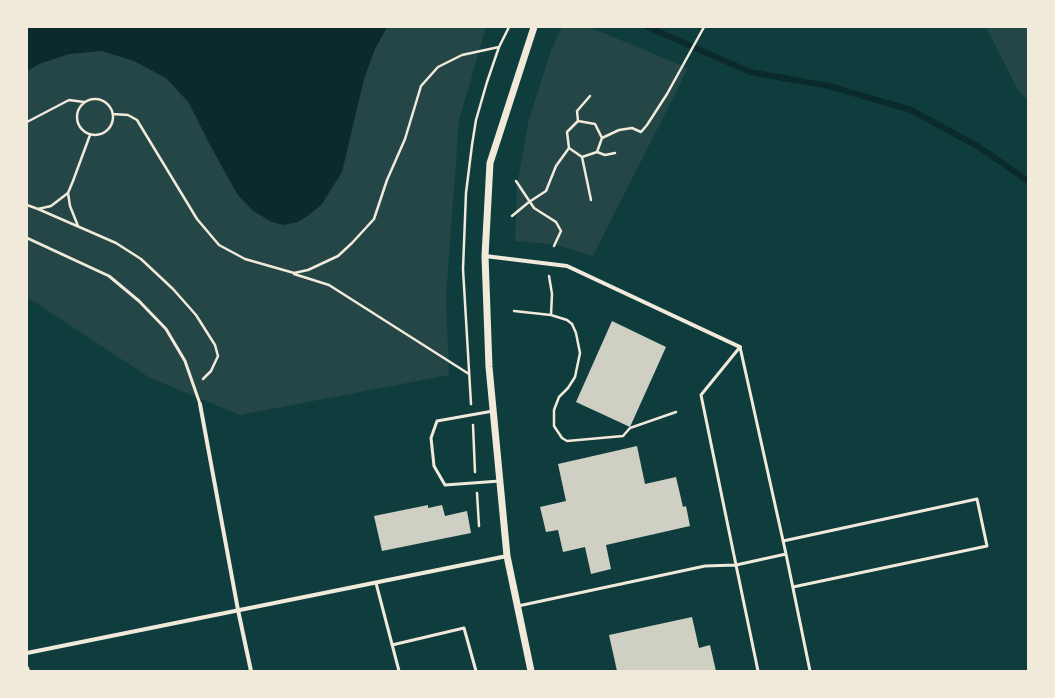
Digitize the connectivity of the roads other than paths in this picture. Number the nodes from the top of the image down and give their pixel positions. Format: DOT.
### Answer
graph roads {
  1 [pos="534,27"];
  2 [pos="27,238"];
  3 [pos="485,256"];
  4 [pos="740,347"];
  5 [pos="200,404"];
  6 [pos="493,411"];
  7 [pos="500,481"];
  8 [pos="783,541"];
  9 [pos="786,554"];
  10 [pos="507,556"];
  11 [pos="736,566"];
  12 [pos="376,583"];
  13 [pos="793,588"];
  14 [pos="518,606"];
  15 [pos="238,610"];
  16 [pos="392,645"];
  17 [pos="27,653"];
  18 [pos="251,671"];
  19 [pos="399,671"];
  20 [pos="476,671"];
  21 [pos="531,671"];
  22 [pos="758,671"];
  23 [pos="810,671"];
  1 -- 3 [label="street"];
  2 -- 5 [label="lane"];
  3 -- 4 [label="street"];
  3 -- 6 [label="street"];
  4 -- 8 [label="lane"];
  4 -- 11 [label="lane"];
  5 -- 15 [label="street"];
  6 -- 7 [label="street"];
  6 -- 7 [label="lane"];
  7 -- 10 [label="street"];
  8 -- 9 [label="lane"];
  8 -- 13 [label="lane"];
  9 -- 11 [label="lane"];
  9 -- 13 [label="lane"];
  10 -- 12 [label="street"];
  10 -- 14 [label="street"];
  11 -- 14 [label="lane"];
  11 -- 22 [label="lane"];
  12 -- 15 [label="street"];
  12 -- 16 [label="lane"];
  13 -- 23 [label="lane"];
  14 -- 21 [label="street"];
  15 -- 17 [label="street"];
  15 -- 18 [label="street"];
  16 -- 19 [label="lane"];
  16 -- 20 [label="lane"];
}
